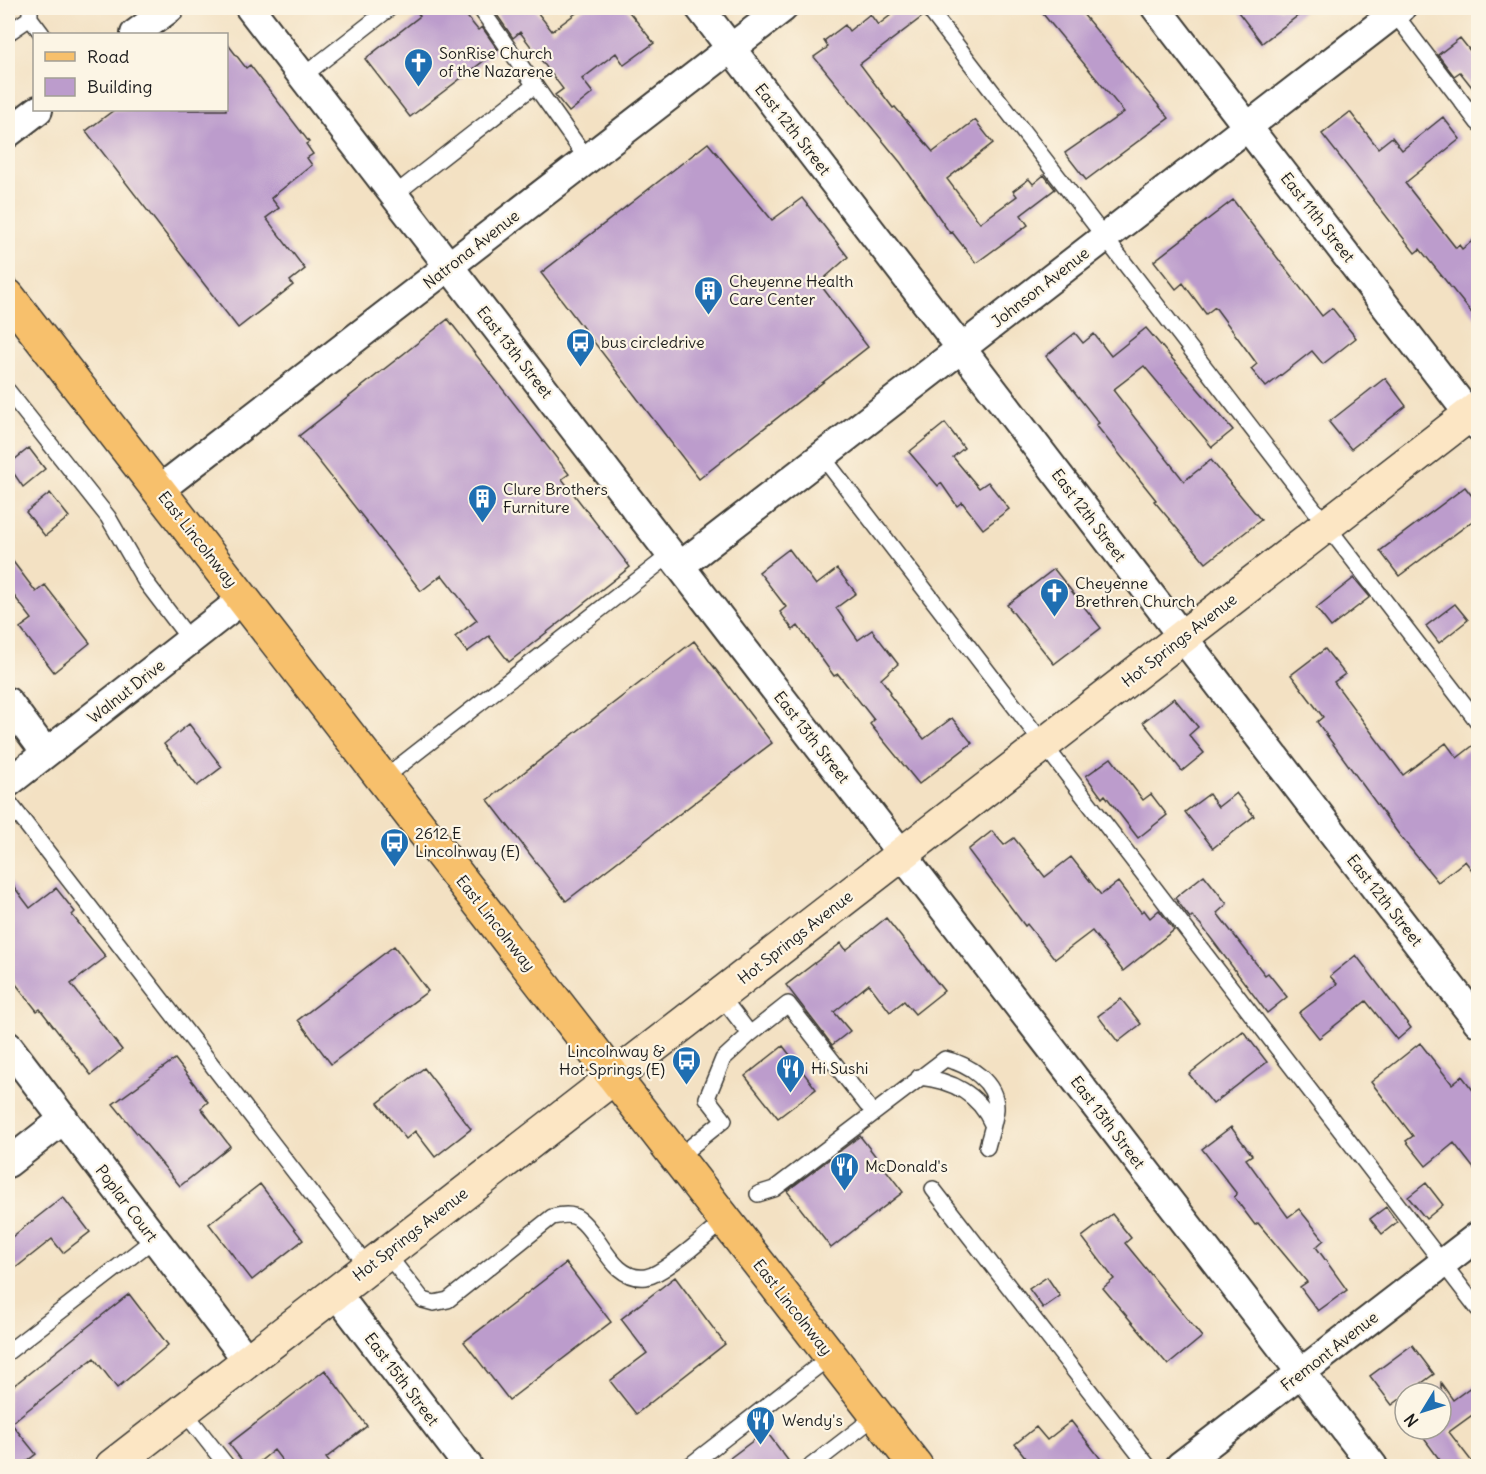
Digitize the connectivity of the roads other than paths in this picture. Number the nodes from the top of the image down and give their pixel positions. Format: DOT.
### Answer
graph roads {
  1 [pos="170,8"];
  2 [pos="250,8"];
  3 [pos="390,8"];
  4 [pos="480,8"];
  5 [pos="700,8"];
  6 [pos="783,8"];
  7 [pos="928,8"];
  8 [pos="1156,8"];
  9 [pos="1395,9"];
  10 [pos="30,13"];
  11 [pos="8,33"];
  12 [pos="41,33"];
  13 [pos="136,33"];
  14 [pos="731,48"];
  15 [pos="303,76"];
  16 [pos="535,85"];
  17 [pos="37,111"];
  18 [pos="1479,123"];
  19 [pos="1248,126"];
  20 [pos="8,133"];
  21 [pos="587,159"];
  22 [pos="394,195"];
  23 [pos="1105,237"];
  24 [pos="449,266"];
  25 [pos="8,296"];
  26 [pos="961,348"];
  27 [pos="8,391"];
  28 [pos="1476,416"];
  29 [pos="822,456"];
  30 [pos="159,490"];
  31 [pos="1327,525"];
  32 [pos="675,560"];
  33 [pos="244,598"];
  34 [pos="1183,637"];
  35 [pos="190,640"];
  36 [pos="8,702"];
  37 [pos="1479,722"];
  38 [pos="1044,745"];
  39 [pos="46,753"];
  40 [pos="384,778"];
  41 [pos="8,783"];
  42 [pos="8,801"];
  43 [pos="902,854"];
  44 [pos="720,995"];
  45 [pos="1479,1022"];
  46 [pos="750,1035"];
  47 [pos="8,1046"];
  48 [pos="615,1077"];
  49 [pos="919,1077"];
  50 [pos="867,1105"];
  51 [pos="64,1119"];
  52 [pos="992,1124"];
  53 [pos="987,1147"];
  54 [pos="677,1158"];
  55 [pos="8,1163"];
  56 [pos="933,1189"];
  57 [pos="758,1194"];
  58 [pos="725,1220"];
  59 [pos="1479,1236"];
  60 [pos="154,1239"];
  61 [pos="377,1260"];
  62 [pos="1443,1264"];
  63 [pos="335,1292"];
  64 [pos="1479,1309"];
  65 [pos="8,1352"];
  66 [pos="831,1356"];
  67 [pos="247,1360"];
  68 [pos="1301,1373"];
  69 [pos="183,1410"];
  70 [pos="877,1415"];
  71 [pos="112,1467"];
  72 [pos="227,1467"];
  73 [pos="468,1467"];
  74 [pos="689,1467"];
  75 [pos="811,1467"];
  76 [pos="916,1467"];
  77 [pos="1148,1467"];
  78 [pos="1180,1467"];
  79 [pos="1373,1467"];
  1 -- 13 [label="street"];
  2 -- 15 [label="street, East 13th Street"];
  3 -- 15 [label="lane"];
  4 -- 16 [label="lane"];
  5 -- 14 [label="street, East 12th Street"];
  6 -- 14 [label="street, Natrona Avenue"];
  7 -- 23 [label="lane"];
  8 -- 19 [label="street, East 11th Street"];
  9 -- 18 [label="lane"];
  9 -- 19 [label="street, Johnson Avenue"];
  10 -- 11 [label="lane"];
  10 -- 12 [label="lane"];
  14 -- 21 [label="street, Natrona Avenue"];
  14 -- 26 [label="street, East 12th Street"];
  15 -- 22 [label="street, East 13th Street"];
  16 -- 21 [label="lane"];
  16 -- 22 [label="lane"];
  17 -- 20 [label="street"];
  19 -- 23 [label="street, Johnson Avenue"];
  19 -- 28 [label="street, East 11th Street"];
  21 -- 24 [label="street, Natrona Avenue"];
  22 -- 24 [label="street, East 13th Street"];
  23 -- 26 [label="street, Johnson Avenue"];
  23 -- 31 [label="lane"];
  24 -- 30 [label="street, Natrona Avenue"];
  24 -- 32 [label="street, East 13th Street"];
  25 -- 30 [label="main road, East Lincolnway"];
  26 -- 29 [label="street, Johnson Avenue"];
  26 -- 34 [label="street, East 12th Street"];
  27 -- 35 [label="lane"];
  28 -- 31 [label="street, Hot Springs Avenue"];
  29 -- 32 [label="street, Johnson Avenue"];
  29 -- 38 [label="lane"];
  30 -- 33 [label="main road, East Lincolnway"];
  31 -- 34 [label="street, Hot Springs Avenue"];
  31 -- 37 [label="lane"];
  32 -- 40 [label="lane"];
  32 -- 43 [label="street, East 13th Street"];
  33 -- 35 [label="street, Walnut Drive"];
  33 -- 40 [label="main road, East Lincolnway"];
  34 -- 38 [label="street, Hot Springs Avenue"];
  34 -- 45 [label="street, East 12th Street"];
  35 -- 39 [label="street, Walnut Drive"];
  36 -- 39 [label="street"];
  38 -- 43 [label="street, Hot Springs Avenue"];
  38 -- 62 [label="lane"];
  39 -- 41 [label="street, Walnut Drive"];
  40 -- 48 [label="main road, East Lincolnway"];
  42 -- 61 [label="lane"];
  43 -- 44 [label="street, Hot Springs Avenue"];
  43 -- 68 [label="street, East 13th Street"];
  44 -- 46 [label="lane"];
  44 -- 48 [label="street, Hot Springs Avenue"];
  46 -- 50 [label="lane"];
  46 -- 54 [label="lane"];
  47 -- 51 [label="street, Poplar Court"];
  48 -- 54 [label="main road, East Lincolnway"];
  48 -- 61 [label="street, Hot Springs Avenue"];
  49 -- 52 [label="lane"];
  49 -- 52 [label="lane"];
  49 -- 57 [label="lane"];
  51 -- 55 [label="street"];
  51 -- 60 [label="street, Poplar Court"];
  52 -- 53 [label="lane"];
  54 -- 58 [label="main road, East Lincolnway"];
  56 -- 77 [label="lane"];
  58 -- 61 [label="lane"];
  58 -- 66 [label="main road, East Lincolnway"];
  59 -- 62 [label="street, Fremont Avenue"];
  60 -- 65 [label="lane"];
  60 -- 67 [label="street, Poplar Court"];
  61 -- 63 [label="street, Hot Springs Avenue"];
  62 -- 64 [label="lane"];
  62 -- 68 [label="street, Fremont Avenue"];
  63 -- 67 [label="street, Hot Springs Avenue"];
  63 -- 73 [label="street, East 15th Street"];
  66 -- 70 [label="main road, East Lincolnway"];
  66 -- 74 [label="lane"];
  67 -- 69 [label="street, Hot Springs Avenue"];
  68 -- 78 [label="street, Fremont Avenue"];
  68 -- 79 [label="street, East 13th Street"];
  69 -- 71 [label="street, Hot Springs Avenue"];
  69 -- 72 [label="lane"];
  70 -- 75 [label="lane"];
  70 -- 76 [label="main road, East Lincolnway"];
}
